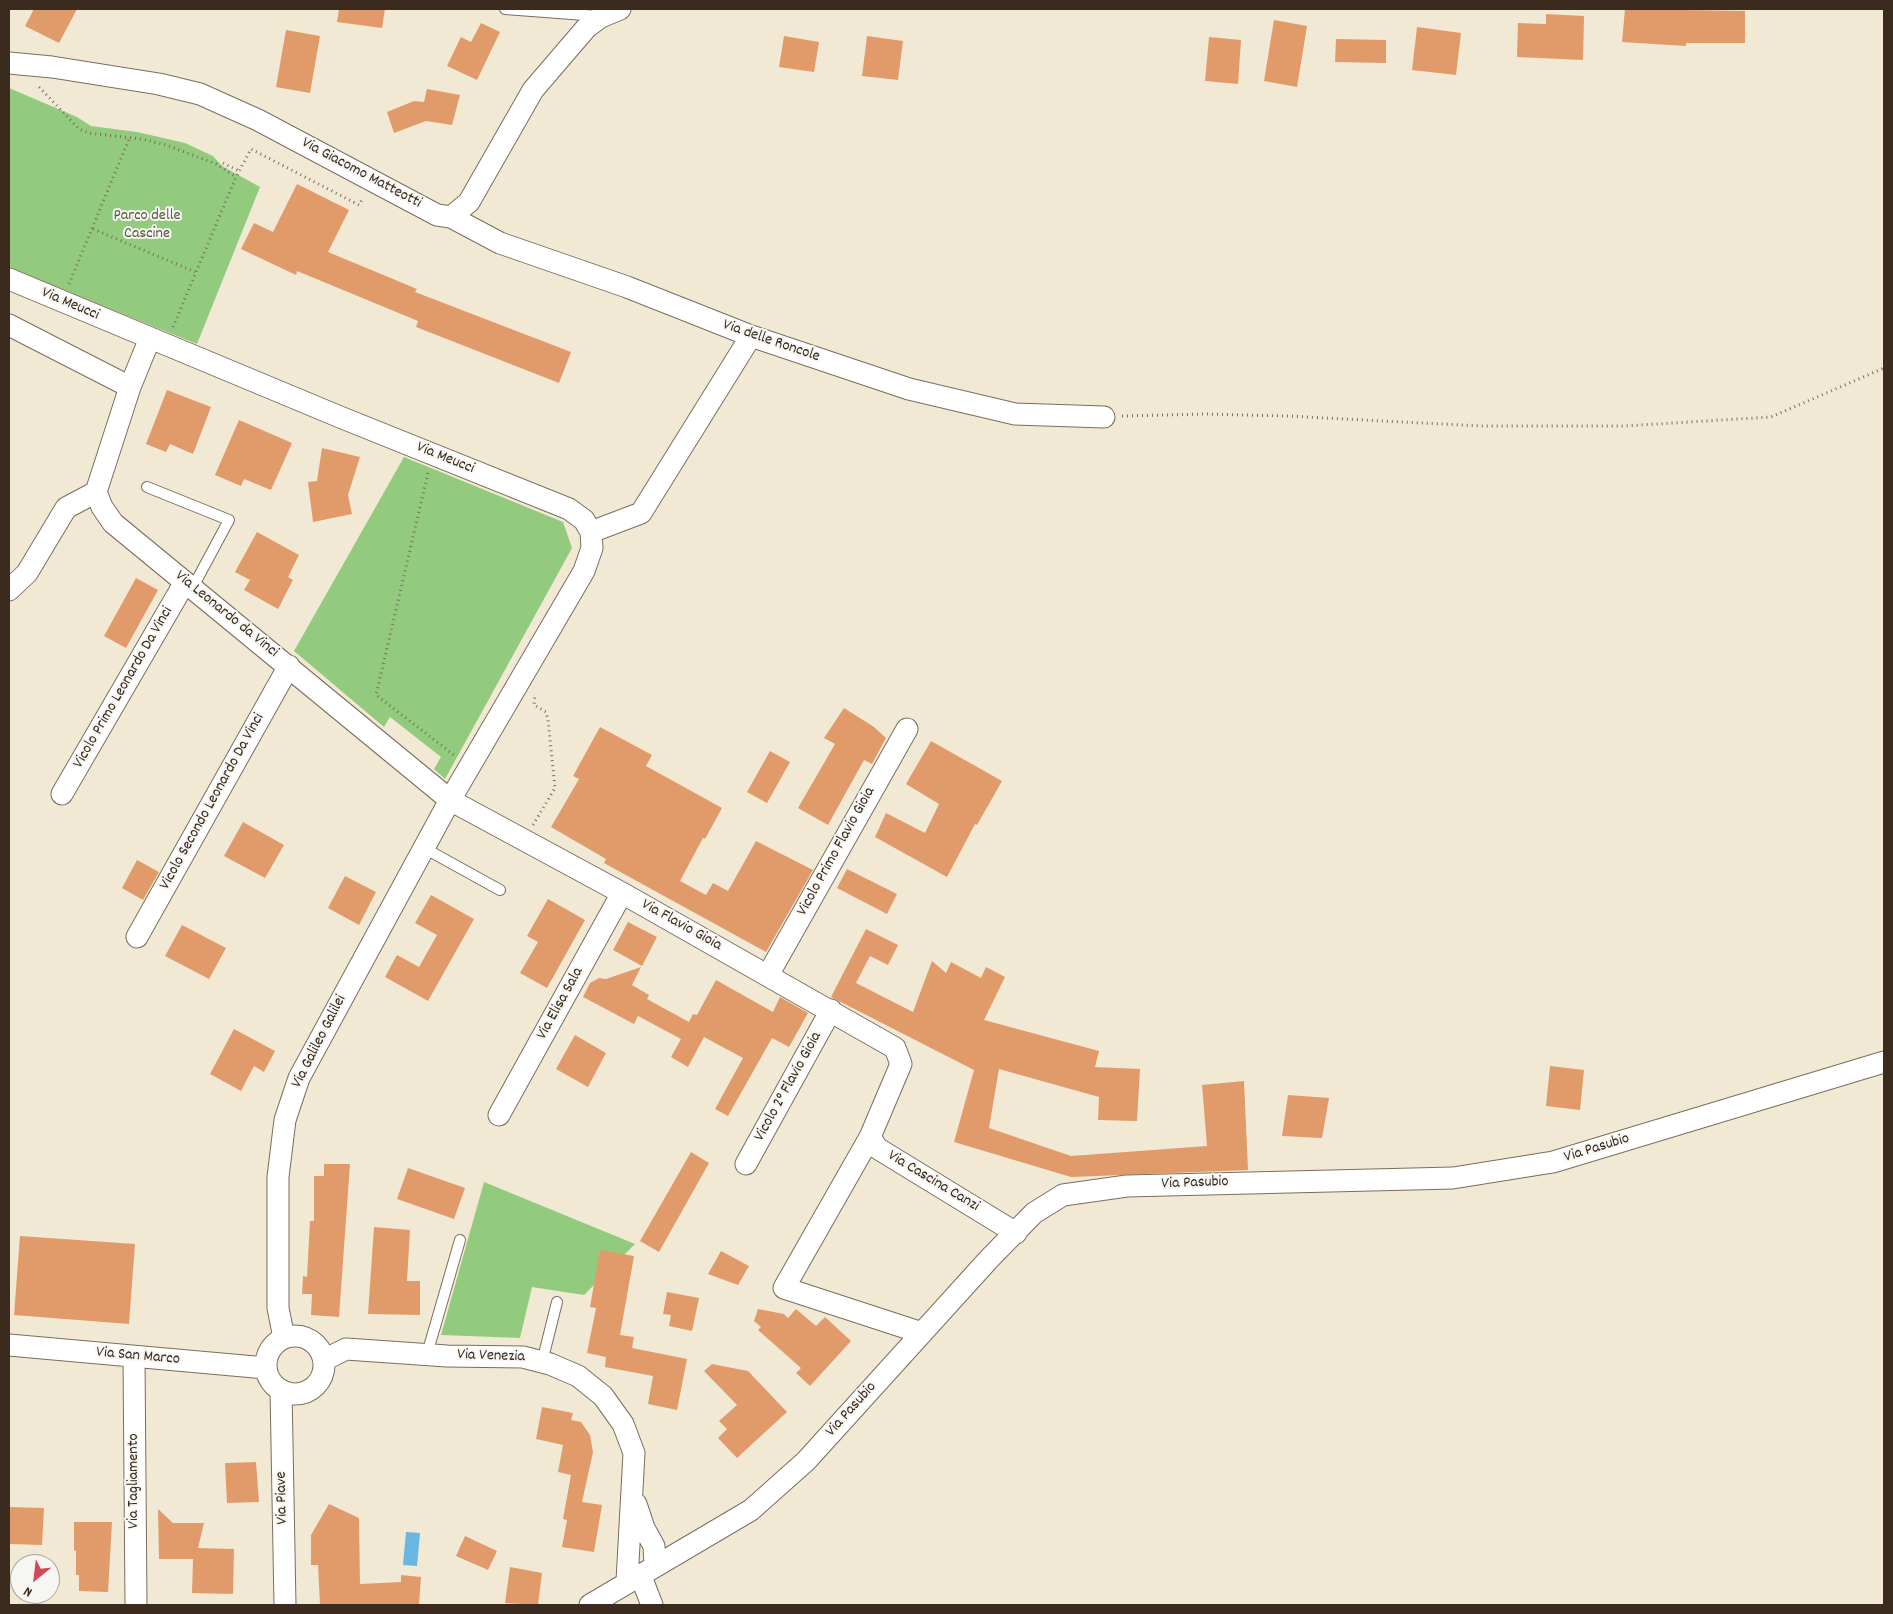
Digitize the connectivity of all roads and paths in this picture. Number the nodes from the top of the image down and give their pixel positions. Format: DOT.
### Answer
graph roads {
  1 [pos="505,9"];
  2 [pos="611,13"];
  3 [pos="9,63"];
  4 [pos="35,84"];
  5 [pos="129,139"];
  6 [pos="223,162"];
  7 [pos="239,171"];
  8 [pos="236,177"];
  9 [pos="372,180"];
  10 [pos="451,217"];
  11 [pos="93,229"];
  12 [pos="195,272"];
  13 [pos="9,279"];
  14 [pos="69,284"];
  15 [pos="9,325"];
  16 [pos="172,328"];
  17 [pos="750,336"];
  18 [pos="150,338"];
  19 [pos="1884,368"];
  20 [pos="130,387"];
  21 [pos="1104,417"];
  22 [pos="430,465"];
  23 [pos="148,487"];
  24 [pos="96,492"];
  25 [pos="591,532"];
  26 [pos="189,585"];
  27 [pos="9,590"];
  28 [pos="289,666"];
  29 [pos="536,688"];
  30 [pos="907,728"];
  31 [pos="470,767"];
  32 [pos="62,794"];
  33 [pos="450,800"];
  34 [pos="524,840"];
  35 [pos="424,848"];
  36 [pos="500,890"];
  37 [pos="622,893"];
  38 [pos="137,937"];
  39 [pos="768,975"];
  40 [pos="831,1010"];
  41 [pos="1884,1062"];
  42 [pos="499,1115"];
  43 [pos="870,1137"];
  44 [pos="746,1164"];
  45 [pos="1016,1232"];
  46 [pos="460,1240"];
  47 [pos="557,1302"];
  48 [pos="922,1333"];
  49 [pos="284,1338"];
  50 [pos="9,1345"];
  51 [pos="427,1354"];
  52 [pos="134,1357"];
  53 [pos="324,1360"];
  54 [pos="542,1362"];
  55 [pos="266,1368"];
  56 [pos="282,1390"];
  57 [pos="632,1495"];
  58 [pos="641,1574"];
  59 [pos="136,1605"];
  60 [pos="285,1605"];
  61 [pos="590,1605"];
  62 [pos="652,1605"];
  1 -- 2 [label="lane"];
  2 -- 10 [label="street"];
  3 -- 9 [label="street, Via Giacomo Matteotti"];
  4 -- 5 [label="path"];
  5 -- 8 [label="path"];
  5 -- 11 [label="path"];
  6 -- 7 [label="path"];
  7 -- 8 [label="path"];
  7 -- 9 [label="path"];
  8 -- 12 [label="path"];
  9 -- 10 [label="street, Via Giacomo Matteotti"];
  10 -- 17 [label="street, Via delle Roncole"];
  11 -- 12 [label="path"];
  11 -- 14 [label="path"];
  12 -- 16 [label="path"];
  13 -- 18 [label="street, Via Meucci"];
  15 -- 20 [label="street"];
  17 -- 21 [label="street, Via delle Roncole"];
  17 -- 25 [label="street"];
  18 -- 20 [label="street"];
  18 -- 25 [label="street, Via Meucci"];
  19 -- 21 [label="path"];
  20 -- 24 [label="street"];
  22 -- 31 [label="path"];
  23 -- 26 [label="lane"];
  24 -- 26 [label="street, Via Leonardo da Vinci"];
  24 -- 27 [label="street"];
  25 -- 31 [label="street"];
  26 -- 28 [label="street, Via Leonardo da Vinci"];
  26 -- 32 [label="street, Vicolo Primo Leonardo Da Vinci"];
  28 -- 33 [label="street, Via Leonardo da Vinci"];
  28 -- 38 [label="street, Vicolo Secondo Leonardo Da Vinci"];
  29 -- 34 [label="path"];
  30 -- 39 [label="street, Vicolo Primo Flavio Gioia"];
  31 -- 33 [label="street"];
  33 -- 34 [label="street, Via Flavio Gioia"];
  33 -- 35 [label="street, Via Galileo Galilei"];
  34 -- 37 [label="street, Via Flavio Gioia"];
  35 -- 36 [label="lane"];
  35 -- 49 [label="street, Via Galileo Galilei"];
  37 -- 39 [label="street, Via Flavio Gioia"];
  37 -- 42 [label="street, Via Elisa Sala"];
  39 -- 40 [label="street, Via Flavio Gioia"];
  40 -- 43 [label="street, Via Flavio Gioia"];
  40 -- 44 [label="street, Vicolo 2° Flavio Gioia"];
  41 -- 45 [label="street, Via Pasubio"];
  43 -- 45 [label="street, Via Cascina Canzi"];
  43 -- 48 [label="street"];
  45 -- 48 [label="street, Via Pasubio"];
  46 -- 51 [label="lane"];
  47 -- 54 [label="lane"];
  48 -- 58 [label="street, Via Pasubio"];
  49 -- 53 [label="street"];
  49 -- 55 [label="street"];
  50 -- 52 [label="street, Via San Marco"];
  51 -- 53 [label="street, Via Venezia"];
  51 -- 54 [label="street, Via Venezia"];
  52 -- 55 [label="street, Via San Marco"];
  52 -- 59 [label="street, Via Tagliamento"];
  53 -- 56 [label="street"];
  54 -- 57 [label="street, Via Venezia"];
  55 -- 56 [label="street"];
  56 -- 60 [label="street, Via Piave"];
  57 -- 58 [label="street, Via Venezia"];
  57 -- 58 [label="street, Via Venezia"];
  58 -- 61 [label="street, Via Pasubio"];
  58 -- 62 [label="street"];
}
